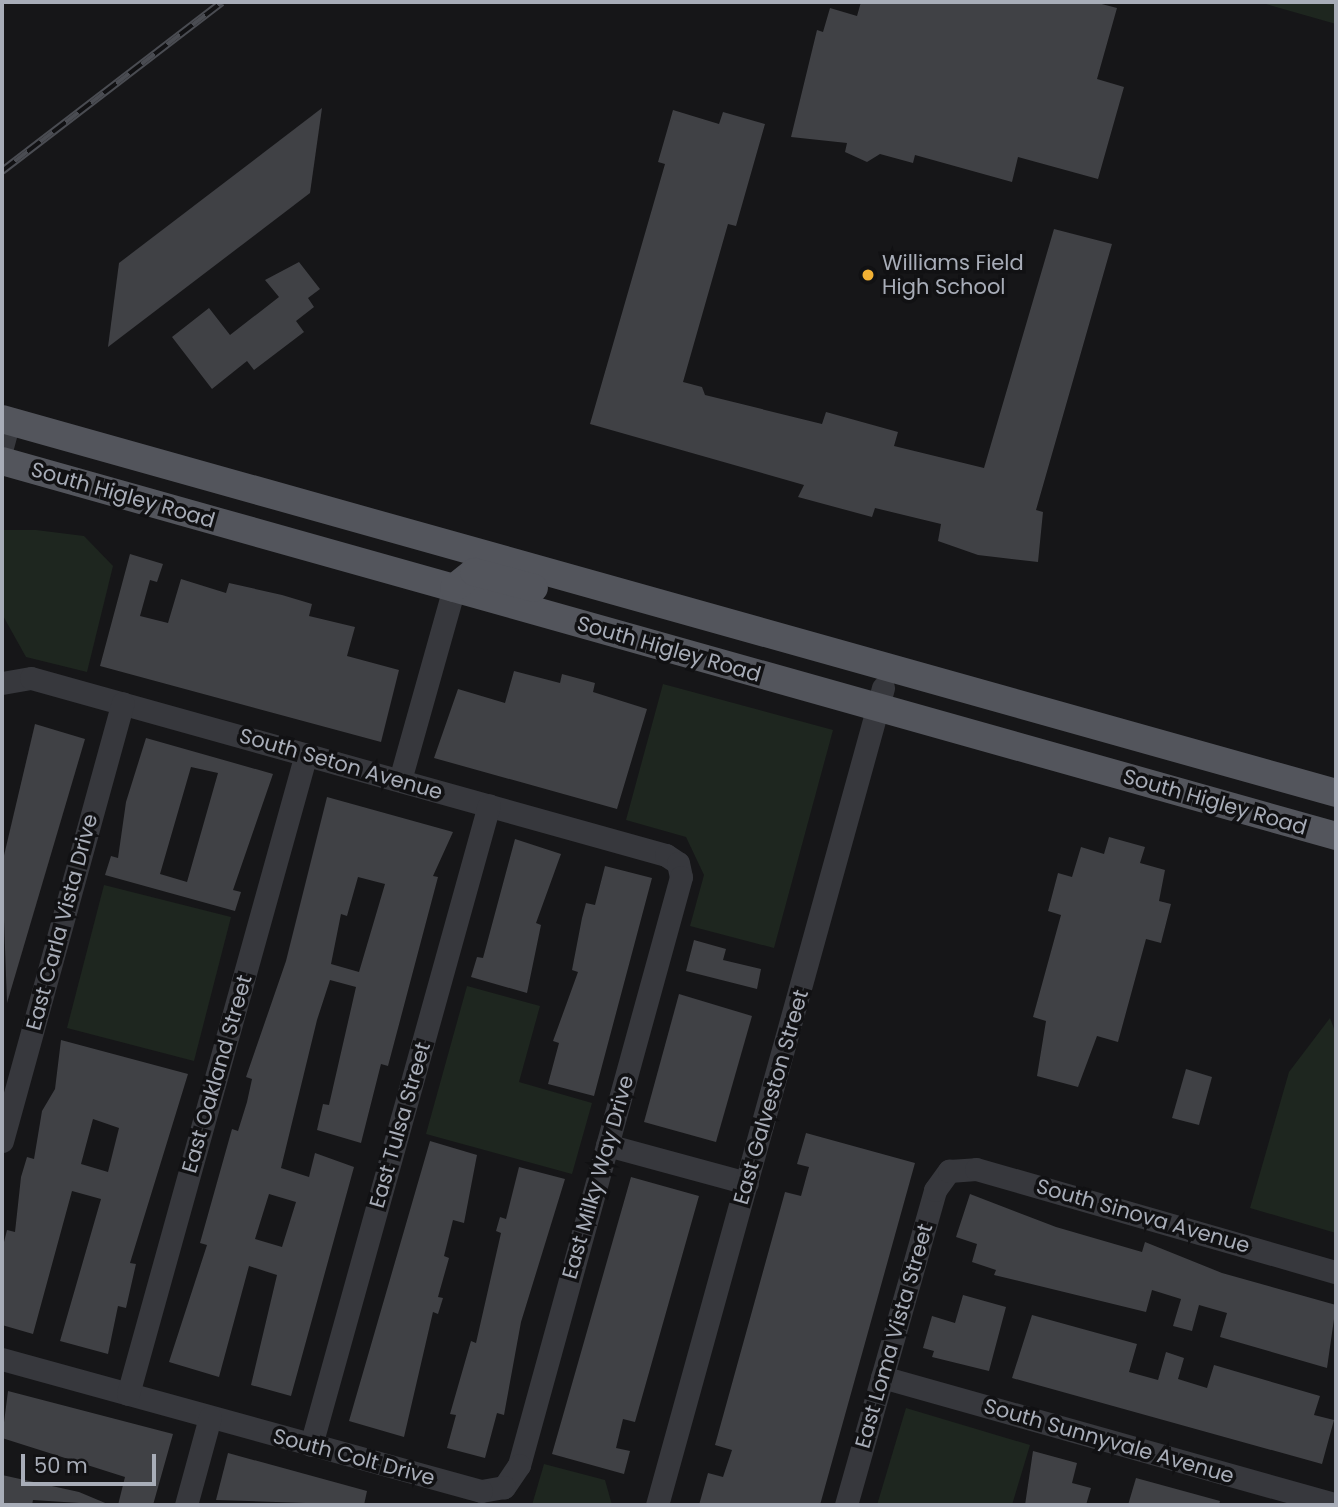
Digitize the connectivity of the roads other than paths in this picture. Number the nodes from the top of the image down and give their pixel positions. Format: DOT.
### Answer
graph roads {
  1 [pos="4,429"];
  2 [pos="2,461"];
  3 [pos="578,580"];
  4 [pos="454,588"];
  5 [pos="2,683"];
  6 [pos="880,698"];
  7 [pos="123,704"];
  8 [pos="306,754"];
  9 [pos="400,780"];
  10 [pos="1336,793"];
  11 [pos="489,805"];
  12 [pos="1336,836"];
  13 [pos="678,863"];
  14 [pos="2,1141"];
  15 [pos="607,1145"];
  16 [pos="949,1171"];
  17 [pos="747,1183"];
  18 [pos="1336,1272"];
  19 [pos="2,1359"];
  20 [pos="882,1377"];
  21 [pos="128,1394"];
  22 [pos="210,1417"];
  23 [pos="311,1445"];
  24 [pos="504,1487"];
  25 [pos="1336,1504"];
  26 [pos="186,1505"];
  27 [pos="657,1505"];
  28 [pos="846,1505"];
  1 -- 3 [label="main road, South Higley Road"];
  2 -- 4 [label="main road, South Higley Road"];
  3 -- 4 [label="main road"];
  3 -- 10 [label="main road, South Higley Road"];
  4 -- 6 [label="main road, South Higley Road"];
  4 -- 9 [label="street"];
  5 -- 7 [label="street, South Seton Avenue"];
  6 -- 12 [label="main road, South Higley Road"];
  6 -- 17 [label="street, East Galveston Street"];
  7 -- 8 [label="street, South Seton Avenue"];
  7 -- 14 [label="street, East Carla Vista Drive"];
  8 -- 9 [label="street, South Seton Avenue"];
  8 -- 21 [label="street, East Oakland Street"];
  9 -- 11 [label="street, South Seton Avenue"];
  11 -- 13 [label="street, South Seton Avenue"];
  11 -- 23 [label="street, East Tulsa Street"];
  13 -- 15 [label="street, East Milky Way Drive"];
  15 -- 17 [label="street"];
  15 -- 24 [label="street, East Milky Way Drive"];
  16 -- 18 [label="street, South Sinova Avenue"];
  16 -- 20 [label="street, East Loma Vista Street"];
  17 -- 27 [label="street, East Galveston Street"];
  19 -- 21 [label="street, South Colt Drive"];
  20 -- 25 [label="street, South Sunnyvale Avenue"];
  20 -- 28 [label="street, East Loma Vista Street"];
  21 -- 22 [label="street, South Colt Drive"];
  22 -- 23 [label="street, South Colt Drive"];
  22 -- 26 [label="street"];
  23 -- 24 [label="street, South Colt Drive"];
}
